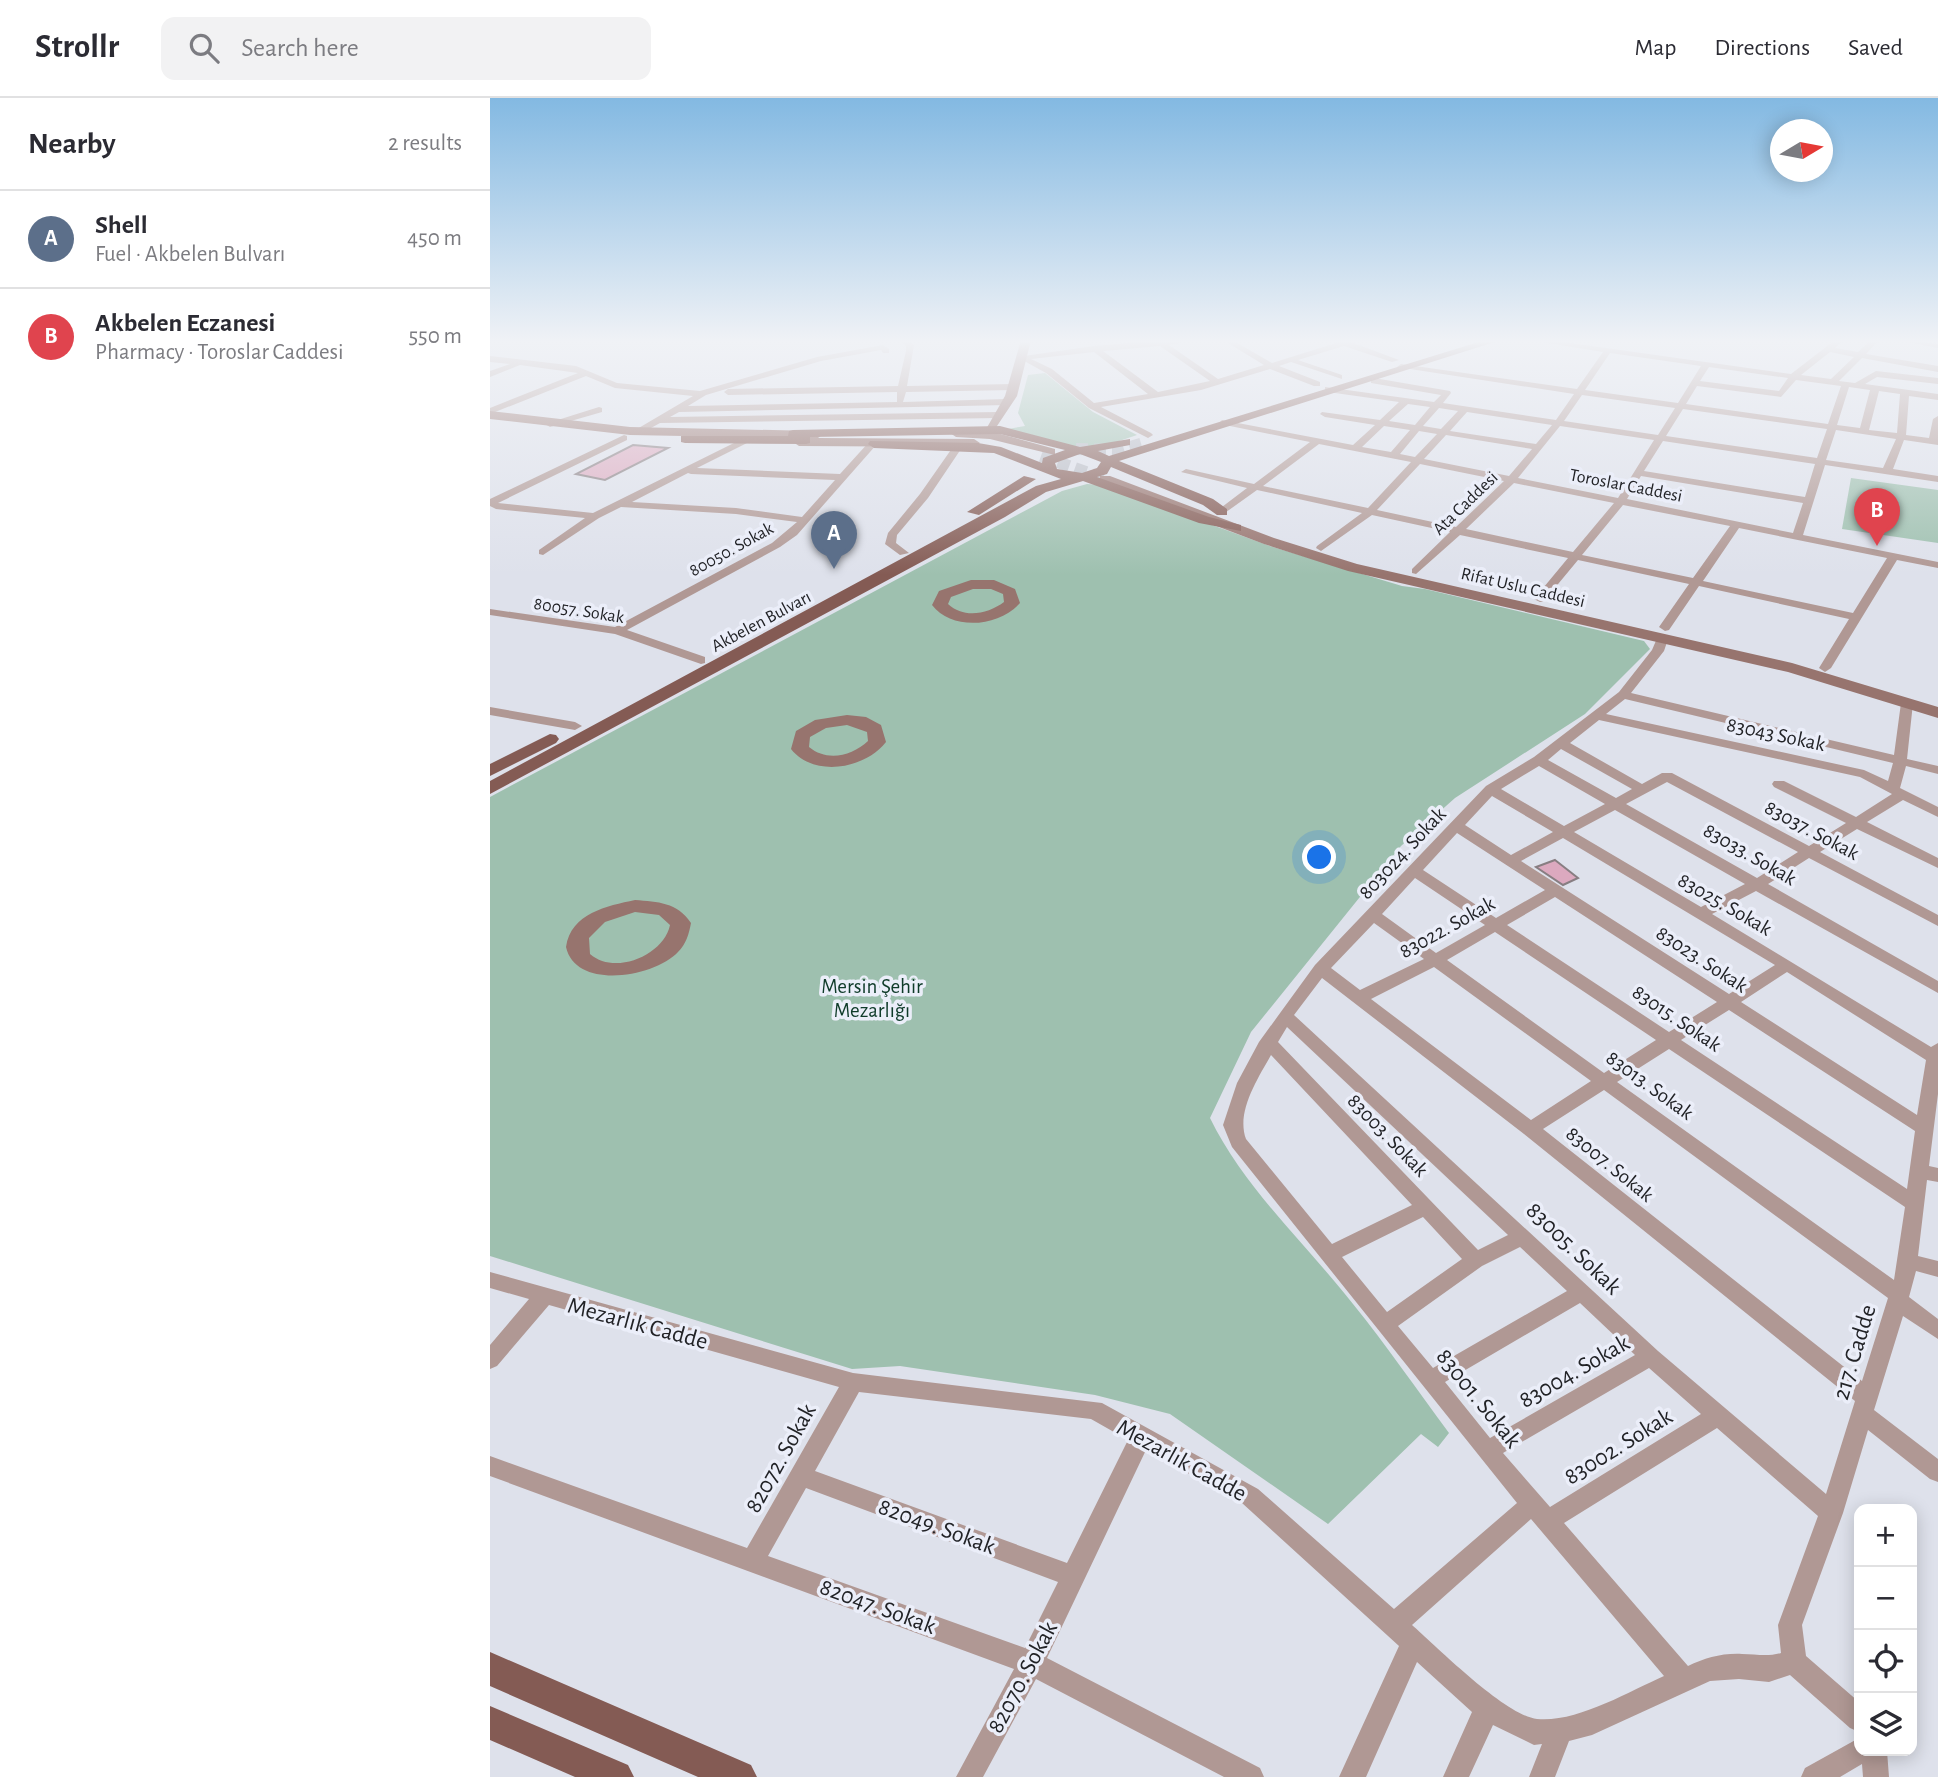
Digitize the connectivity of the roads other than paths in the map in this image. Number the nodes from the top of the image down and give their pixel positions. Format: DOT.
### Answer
graph roads {
  1 [pos="525,418"];
  2 [pos="571,418"];
  3 [pos="662,418"];
  4 [pos="775,418"];
  5 [pos="800,418"];
  6 [pos="996,418"];
  7 [pos="1112,418"];
  8 [pos="1214,418"];
  9 [pos="1215,418"];
  10 [pos="1235,418"];
  11 [pos="1376,418"];
  12 [pos="1389,418"];
  13 [pos="1427,418"];
  14 [pos="1457,418"];
  15 [pos="1484,418"];
  16 [pos="1561,418"];
  17 [pos="1673,418"];
  18 [pos="1769,418"];
  19 [pos="1835,418"];
  20 [pos="1867,418"];
  21 [pos="1902,418"];
  22 [pos="1938,419"];
  23 [pos="659,420"];
  24 [pos="1225,422"];
  25 [pos="555,423"];
  26 [pos="1385,423"];
  27 [pos="1558,423"];
  28 [pos="490,424"];
  29 [pos="1832,427"];
  30 [pos="1419,428"];
  31 [pos="1507,428"];
  32 [pos="990,429"];
  33 [pos="640,431"];
  34 [pos="1864,431"];
  35 [pos="1446,432"];
  36 [pos="788,434"];
  37 [pos="1900,436"];
  38 [pos="624,438"];
  39 [pos="685,439"];
  40 [pos="1146,439"];
  41 [pos="1661,439"];
  42 [pos="744,441"];
  43 [pos="960,441"];
  44 [pos="1317,441"];
  45 [pos="1936,442"];
  46 [pos="858,443"];
  47 [pos="872,444"];
  48 [pos="1538,446"];
  49 [pos="1128,447"];
  50 [pos="1354,449"];
  51 [pos="1081,452"];
  52 [pos="1047,456"];
  53 [pos="1393,456"];
  54 [pos="1821,460"];
  55 [pos="1418,461"];
  56 [pos="1027,462"];
  57 [pos="688,471"];
  58 [pos="1887,471"];
  59 [pos="1186,472"];
  60 [pos="1639,473"];
  61 [pos="1108,474"];
  62 [pos="1133,474"];
  63 [pos="1084,475"];
  64 [pos="842,477"];
  65 [pos="1938,479"];
  66 [pos="1511,480"];
  67 [pos="1258,488"];
  68 [pos="1810,501"];
  69 [pos="1620,502"];
  70 [pos="493,503"];
  71 [pos="620,504"];
  72 [pos="1371,511"];
  73 [pos="974,512"];
  74 [pos="1222,512"];
  75 [pos="1000,514"];
  76 [pos="595,516"];
  77 [pos="490,519"];
  78 [pos="803,520"];
  79 [pos="1736,525"];
  80 [pos="1460,530"];
  81 [pos="1797,537"];
  82 [pos="1321,548"];
  83 [pos="543,552"];
  84 [pos="904,553"];
  85 [pos="1576,555"];
  86 [pos="1894,556"];
  87 [pos="1938,565"];
  88 [pos="1416,571"];
  89 [pos="1694,582"];
  90 [pos="1540,598"];
  91 [pos="490,612"];
  92 [pos="1856,617"];
  93 [pos="617,631"];
  94 [pos="1663,633"];
  95 [pos="701,660"];
  96 [pos="1825,668"];
  97 [pos="1623,695"];
  98 [pos="1907,703"];
  99 [pos="1938,703"];
  100 [pos="490,712"];
  101 [pos="1938,713"];
  102 [pos="1597,716"];
  103 [pos="575,726"];
  104 [pos="1562,744"];
  105 [pos="1539,760"];
  106 [pos="1900,762"];
  107 [pos="1938,770"];
  108 [pos="490,771"];
  109 [pos="1779,784"];
  110 [pos="490,788"];
  111 [pos="1491,789"];
  112 [pos="1643,790"];
  113 [pos="1897,792"];
  114 [pos="1618,804"];
  115 [pos="1938,813"];
  116 [pos="1856,822"];
  117 [pos="1456,826"];
  118 [pos="1565,833"];
  119 [pos="1808,852"];
  120 [pos="1512,860"];
  121 [pos="1938,864"];
  122 [pos="1414,871"];
  123 [pos="1759,883"];
  124 [pos="1555,891"];
  125 [pos="1373,914"];
  126 [pos="1699,914"];
  127 [pos="1938,921"];
  128 [pos="1496,924"];
  129 [pos="589,925"];
  130 [pos="1437,959"];
  131 [pos="1787,965"];
  132 [pos="1321,969"];
  133 [pos="1938,988"];
  134 [pos="1360,997"];
  135 [pos="1726,1002"];
  136 [pos="1285,1016"];
  137 [pos="1268,1042"];
  138 [pos="1670,1042"];
  139 [pos="1937,1054"];
  140 [pos="1607,1082"];
  141 [pos="1929,1123"];
  142 [pos="1530,1129"];
  143 [pos="1238,1142"];
  144 [pos="1928,1173"];
  145 [pos="1914,1204"];
  146 [pos="1426,1207"];
  147 [pos="1524,1236"];
  148 [pos="1329,1254"];
  149 [pos="1475,1261"];
  150 [pos="1907,1261"];
  151 [pos="1938,1269"];
  152 [pos="490,1280"];
  153 [pos="1582,1292"];
  154 [pos="544,1296"];
  155 [pos="1898,1298"];
  156 [pos="1385,1324"];
  157 [pos="1938,1330"];
  158 [pos="1651,1357"];
  159 [pos="490,1360"];
  160 [pos="1430,1380"];
  161 [pos="853,1382"];
  162 [pos="1864,1406"];
  163 [pos="1717,1416"];
  164 [pos="1141,1436"];
  165 [pos="1487,1451"];
  166 [pos="490,1466"];
  167 [pos="1938,1472"];
  168 [pos="801,1476"];
  169 [pos="1540,1513"];
  170 [pos="1831,1513"];
  171 [pos="754,1559"];
  172 [pos="1074,1577"];
  173 [pos="1394,1625"];
  174 [pos="1410,1648"];
  175 [pos="1794,1662"];
  176 [pos="1031,1663"];
  177 [pos="490,1669"];
  178 [pos="1685,1682"];
  179 [pos="1487,1708"];
  180 [pos="1854,1715"];
  181 [pos="490,1723"];
  182 [pos="1561,1729"];
  183 [pos="1854,1754"];
  184 [pos="1874,1756"];
  185 [pos="616,1777"];
  186 [pos="738,1777"];
  187 [pos="970,1777"];
  188 [pos="1251,1777"];
  189 [pos="1352,1777"];
  190 [pos="1456,1777"];
  191 [pos="1542,1777"];
  192 [pos="1814,1777"];
  193 [pos="1876,1777"];
  1 -- 25 [label="main road"];
  2 -- 25 [label="street"];
  3 -- 23 [label="street"];
  4 -- 23 [label="street"];
  5 -- 36 [label="street"];
  6 -- 32 [label="main road"];
  7 -- 40 [label="street"];
  8 -- 40 [label="main road"];
  9 -- 40 [label="main road"];
  10 -- 24 [label="main road"];
  11 -- 26 [label="street"];
  12 -- 26 [label="street"];
  13 -- 30 [label="street"];
  14 -- 35 [label="street"];
  15 -- 31 [label="street"];
  16 -- 27 [label="street, Ata Caddesi"];
  17 -- 41 [label="street"];
  18 -- 29 [label="street"];
  19 -- 29 [label="street"];
  20 -- 34 [label="street"];
  21 -- 37 [label="street"];
  22 -- 45 [label="street"];
  23 -- 33 [label="street"];
  24 -- 44 [label="street, Toroslar Caddesi"];
  24 -- 49 [label="main road"];
  25 -- 33 [label="main road"];
  26 -- 30 [label="street"];
  26 -- 50 [label="street"];
  27 -- 31 [label="street"];
  27 -- 41 [label="street"];
  27 -- 48 [label="street, Ata Caddesi"];
  28 -- 38 [label="main road"];
  29 -- 34 [label="street"];
  29 -- 54 [label="street"];
  30 -- 35 [label="street"];
  30 -- 53 [label="street"];
  31 -- 35 [label="street"];
  31 -- 48 [label="street"];
  32 -- 36 [label="main road"];
  32 -- 52 [label="main road"];
  33 -- 36 [label="main road"];
  34 -- 37 [label="street"];
  35 -- 55 [label="street"];
  36 -- 52 [label="main road"];
  37 -- 45 [label="street"];
  37 -- 58 [label="street"];
  38 -- 39 [label="main road"];
  38 -- 70 [label="street"];
  39 -- 42 [label="main road"];
  39 -- 43 [label="main road"];
  40 -- 49 [label="main road"];
  41 -- 54 [label="street"];
  41 -- 60 [label="street"];
  42 -- 46 [label="main road"];
  42 -- 57 [label="street"];
  43 -- 47 [label="main road"];
  43 -- 56 [label="main road"];
  43 -- 84 [label="street"];
  44 -- 50 [label="street, Toroslar Caddesi"];
  44 -- 67 [label="street"];
  46 -- 47 [label="main road"];
  46 -- 52 [label="main road"];
  47 -- 64 [label="street, 80050. Sokak"];
  48 -- 66 [label="street, Ata Caddesi"];
  49 -- 51 [label="main road"];
  49 -- 52 [label="main road"];
  49 -- 61 [label="main road"];
  49 -- 62 [label="main road"];
  50 -- 53 [label="street, Toroslar Caddesi"];
  51 -- 52 [label="main road"];
  51 -- 61 [label="main road"];
  52 -- 56 [label="main road"];
  52 -- 63 [label="main road"];
  52 -- 73 [label="main road, Akbelen Bulvarı"];
  53 -- 55 [label="street, Toroslar Caddesi"];
  54 -- 58 [label="street"];
  54 -- 68 [label="street"];
  55 -- 66 [label="street, Toroslar Caddesi"];
  55 -- 72 [label="street"];
  56 -- 73 [label="main road"];
  57 -- 64 [label="street"];
  57 -- 71 [label="street"];
  58 -- 65 [label="street"];
  59 -- 67 [label="street"];
  60 -- 68 [label="street"];
  60 -- 69 [label="street"];
  61 -- 62 [label="main road"];
  61 -- 63 [label="main road"];
  61 -- 63 [label="main road, Akbelen Bulvarı"];
  61 -- 74 [label="main road, Rifat Uslu Caddesi"];
  61 -- 75 [label="main road"];
  61 -- 94 [label="main road, Rifat Uslu Caddesi"];
  62 -- 74 [label="main road"];
  63 -- 75 [label="main road, Akbelen Bulvarı"];
  64 -- 78 [label="street, 80050. Sokak"];
  66 -- 69 [label="street, Toroslar Caddesi"];
  66 -- 80 [label="street, Ata Caddesi"];
  67 -- 72 [label="street"];
  67 -- 74 [label="street"];
  68 -- 81 [label="street"];
  69 -- 79 [label="street, Toroslar Caddesi"];
  69 -- 85 [label="street"];
  70 -- 76 [label="street"];
  70 -- 77 [label="street"];
  71 -- 76 [label="street"];
  71 -- 78 [label="street"];
  72 -- 80 [label="street"];
  72 -- 82 [label="street"];
  73 -- 84 [label="main road, Akbelen Bulvarı"];
  74 -- 82 [label="main road, Rifat Uslu Caddesi"];
  75 -- 110 [label="main road, Akbelen Bulvarı"];
  76 -- 83 [label="street"];
  78 -- 93 [label="street, 80050. Sokak"];
  79 -- 81 [label="street, Toroslar Caddesi"];
  79 -- 89 [label="street, 803024. Sokak"];
  80 -- 85 [label="street"];
  80 -- 88 [label="street, Ata Caddesi"];
  81 -- 86 [label="street, Toroslar Caddesi"];
  82 -- 88 [label="main road, Rifat Uslu Caddesi"];
  84 -- 95 [label="main road, Akbelen Bulvarı"];
  85 -- 89 [label="street"];
  85 -- 90 [label="street"];
  86 -- 87 [label="street, Toroslar Caddesi"];
  86 -- 92 [label="street"];
  88 -- 90 [label="main road, Rifat Uslu Caddesi"];
  89 -- 92 [label="street"];
  89 -- 94 [label="street, 803024. Sokak"];
  90 -- 94 [label="main road, Rifat Uslu Caddesi"];
  91 -- 93 [label="street, 80057. Sokak"];
  92 -- 96 [label="street"];
  93 -- 95 [label="street, 80057. Sokak"];
  94 -- 96 [label="main road, Rifat Uslu Caddesi"];
  94 -- 97 [label="street, 803024. Sokak"];
  94 -- 98 [label="main road, Rifat Uslu Caddesi"];
  95 -- 103 [label="main road, Akbelen Bulvarı"];
  96 -- 99 [label="main road, Rifat Uslu Caddesi"];
  97 -- 102 [label="street, 803024. Sokak"];
  97 -- 106 [label="street"];
  98 -- 101 [label="main road, Rifat Uslu Caddesi"];
  98 -- 106 [label="street"];
  100 -- 103 [label="street"];
  102 -- 104 [label="street, 803024. Sokak"];
  102 -- 113 [label="street, 83043 Sokak"];
  103 -- 108 [label="main road, Akbelen Bulvarı"];
  104 -- 105 [label="street, 803024. Sokak"];
  104 -- 112 [label="street"];
  105 -- 111 [label="street, 803024. Sokak"];
  105 -- 114 [label="street, 83033. Sokak"];
  106 -- 107 [label="street"];
  106 -- 113 [label="street"];
  109 -- 116 [label="street"];
  111 -- 117 [label="street, 803024. Sokak"];
  111 -- 118 [label="street, 83025. Sokak"];
  112 -- 114 [label="street"];
  112 -- 119 [label="street, 83037. Sokak"];
  113 -- 115 [label="street, 83043 Sokak"];
  113 -- 116 [label="street"];
  114 -- 118 [label="street"];
  114 -- 123 [label="street, 83033. Sokak"];
  116 -- 119 [label="street"];
  116 -- 121 [label="street"];
  117 -- 120 [label="street, 83023. Sokak"];
  117 -- 122 [label="street, 803024. Sokak"];
  118 -- 120 [label="street"];
  118 -- 126 [label="street, 83025. Sokak"];
  119 -- 123 [label="street"];
  119 -- 127 [label="street, 83037. Sokak"];
  120 -- 124 [label="street, 83023. Sokak"];
  122 -- 125 [label="street, 803024. Sokak"];
  122 -- 128 [label="street, 83015. Sokak"];
  123 -- 126 [label="street"];
  123 -- 133 [label="street, 83033. Sokak"];
  124 -- 128 [label="street, 83022. Sokak"];
  124 -- 135 [label="street, 83023. Sokak"];
  125 -- 130 [label="street, 83013. Sokak"];
  125 -- 132 [label="street, 803024. Sokak"];
  126 -- 131 [label="street, 83025. Sokak"];
  128 -- 130 [label="street, 83022. Sokak"];
  128 -- 138 [label="street, 83015. Sokak"];
  129 -- 129 [label="main road"];
  130 -- 134 [label="street, 83022. Sokak"];
  130 -- 140 [label="street, 83013. Sokak"];
  131 -- 135 [label="street"];
  131 -- 139 [label="street, 83025. Sokak"];
  132 -- 134 [label="street, 83007. Sokak"];
  132 -- 136 [label="street, 803024. Sokak"];
  134 -- 142 [label="street, 83007. Sokak"];
  135 -- 138 [label="street"];
  135 -- 141 [label="street, 83023. Sokak"];
  136 -- 137 [label="street, 803024. Sokak"];
  136 -- 147 [label="street, 83005. Sokak"];
  137 -- 143 [label="street, 803024. Sokak"];
  137 -- 146 [label="street, 83003. Sokak"];
  138 -- 140 [label="street"];
  138 -- 145 [label="street, 83015. Sokak"];
  139 -- 141 [label="street, 217. Cadde"];
  140 -- 142 [label="street"];
  140 -- 155 [label="street, 83013. Sokak"];
  141 -- 144 [label="street, 217. Cadde"];
  142 -- 162 [label="street, 83007. Sokak"];
  143 -- 148 [label="street, 83001. Sokak"];
  144 -- 145 [label="street, 217. Cadde"];
  145 -- 150 [label="street, 217. Cadde"];
  146 -- 148 [label="street"];
  146 -- 149 [label="street, 83003. Sokak"];
  147 -- 149 [label="street"];
  147 -- 153 [label="street, 83005. Sokak"];
  148 -- 156 [label="street, 83001. Sokak"];
  149 -- 156 [label="street"];
  150 -- 151 [label="street"];
  150 -- 155 [label="street, 217. Cadde"];
  152 -- 154 [label="street, Mezarlık Cadde"];
  153 -- 158 [label="street, 83005. Sokak"];
  153 -- 160 [label="street"];
  154 -- 159 [label="street"];
  154 -- 161 [label="street, Mezarlık Cadde"];
  155 -- 157 [label="street, 83013. Sokak"];
  155 -- 162 [label="street, 217. Cadde"];
  156 -- 160 [label="street, 83001. Sokak"];
  158 -- 163 [label="street, 83005. Sokak"];
  158 -- 165 [label="street, 83004. Sokak"];
  160 -- 165 [label="street, 83001. Sokak"];
  161 -- 164 [label="street, Mezarlık Cadde"];
  161 -- 168 [label="street, 82072. Sokak"];
  162 -- 167 [label="street, 83007. Sokak"];
  162 -- 170 [label="street, 217. Cadde"];
  163 -- 169 [label="street, 83002. Sokak"];
  163 -- 170 [label="street, 83005. Sokak"];
  164 -- 172 [label="street, 82070. Sokak"];
  164 -- 173 [label="street, Mezarlık Cadde"];
  165 -- 169 [label="street, 83001. Sokak"];
  166 -- 171 [label="street, 82047. Sokak"];
  168 -- 171 [label="street, 82072. Sokak"];
  168 -- 172 [label="street, 82049. Sokak"];
  169 -- 173 [label="street, 83002. Sokak"];
  169 -- 178 [label="street, 83001. Sokak"];
  170 -- 175 [label="street, 217. Cadde"];
  171 -- 176 [label="street, 82047. Sokak"];
  172 -- 176 [label="street, 82070. Sokak"];
  173 -- 179 [label="street, Mezarlık Cadde"];
  174 -- 189 [label="street"];
  175 -- 178 [label="street, Mezarlık Cadde"];
  175 -- 180 [label="street"];
  176 -- 187 [label="street, 82070. Sokak"];
  176 -- 188 [label="street, 82047. Sokak"];
  177 -- 186 [label="main road"];
  178 -- 182 [label="street, Mezarlık Cadde"];
  179 -- 182 [label="street, Mezarlık Cadde"];
  179 -- 190 [label="street"];
  181 -- 185 [label="main road"];
  182 -- 191 [label="street"];
  183 -- 192 [label="street"];
  184 -- 193 [label="street"];
}
